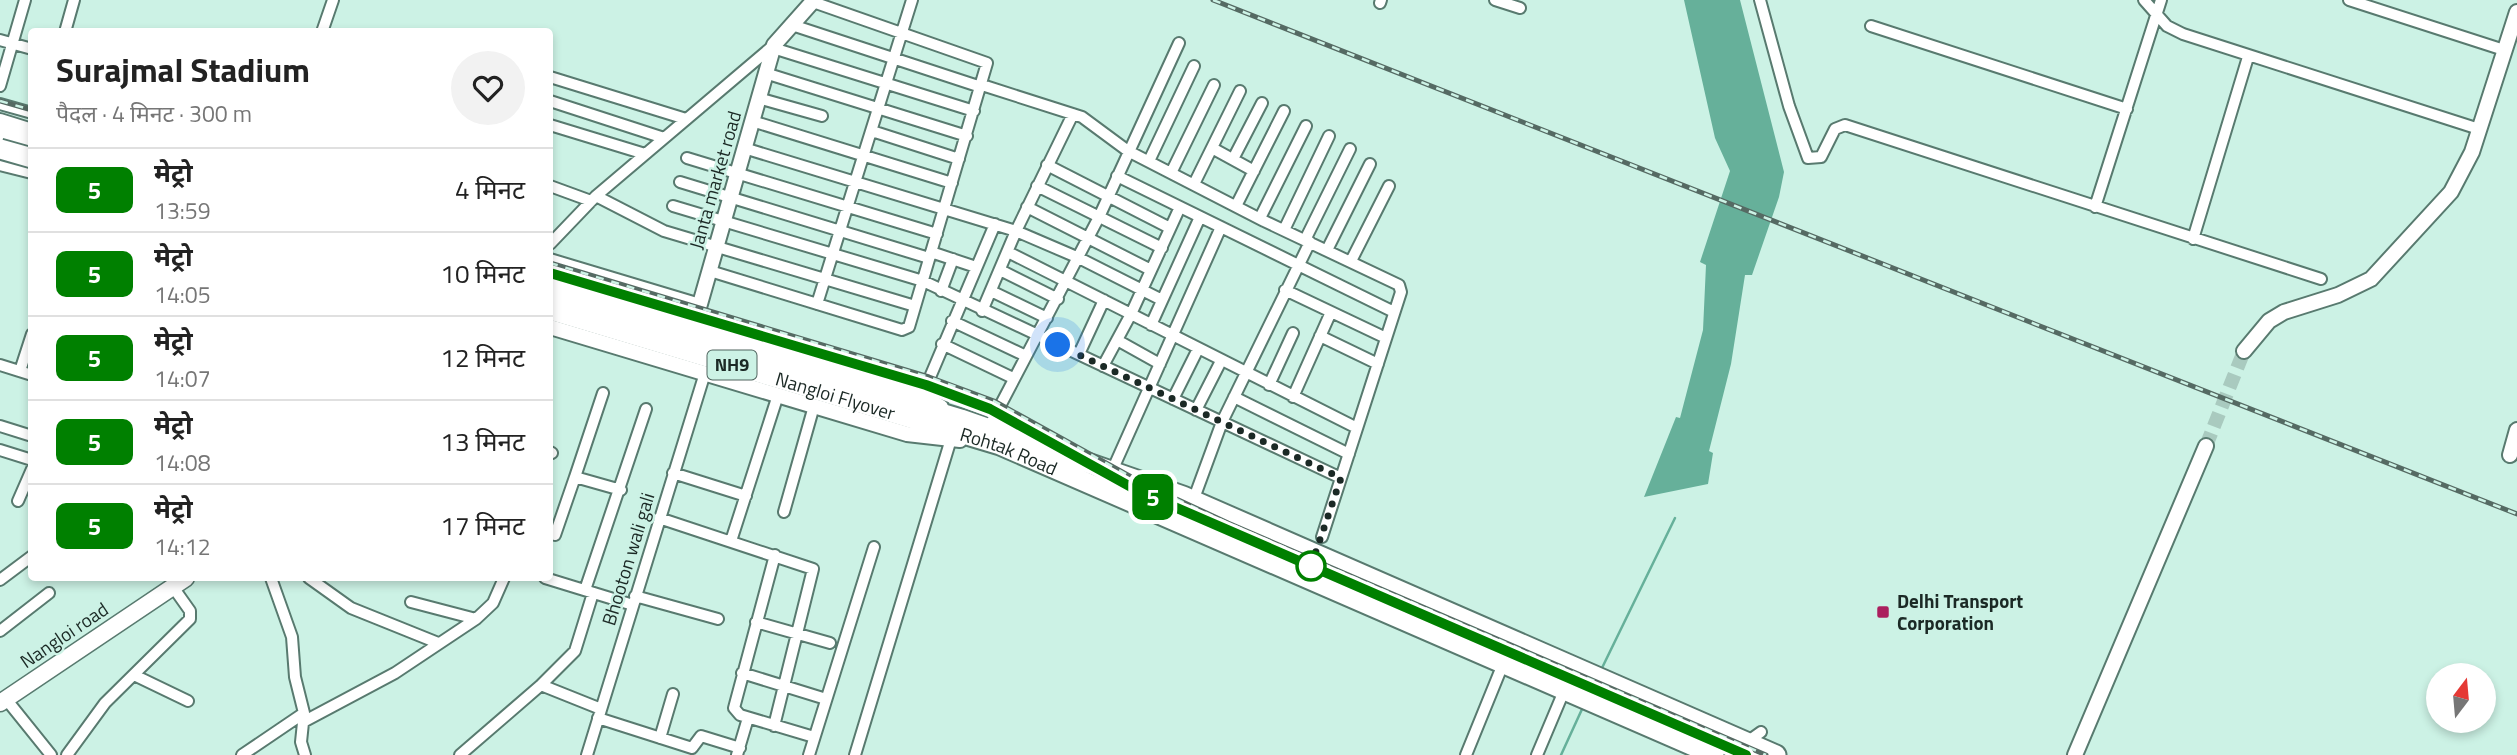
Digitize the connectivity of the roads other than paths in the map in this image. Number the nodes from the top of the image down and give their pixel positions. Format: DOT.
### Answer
graph roads {
  1 [pos="25,0"];
  2 [pos="74,0"];
  3 [pos="333,0"];
  4 [pos="912,0"];
  5 [pos="1495,0"];
  6 [pos="1760,0"];
  7 [pos="2144,0"];
  8 [pos="2161,0"];
  9 [pos="2349,0"];
  10 [pos="813,1"];
  11 [pos="1520,8"];
  12 [pos="2517,12"];
  13 [pos="2157,13"];
  14 [pos="792,25"];
  15 [pos="1871,26"];
  16 [pos="66,28"];
  17 [pos="323,28"];
  18 [pos="902,33"];
  19 [pos="0,40"];
  20 [pos="1179,43"];
  21 [pos="13,44"];
  22 [pos="773,46"];
  23 [pos="28,48"];
  24 [pos="2504,50"];
  25 [pos="2248,57"];
  26 [pos="894,58"];
  27 [pos="1194,66"];
  28 [pos="765,73"];
  29 [pos="553,78"];
  30 [pos="887,82"];
  31 [pos="1214,85"];
  32 [pos="0,86"];
  33 [pos="982,86"];
  34 [pos="1240,91"];
  35 [pos="758,98"];
  36 [pos="553,102"];
  37 [pos="1262,103"];
  38 [pos="0,104"];
  39 [pos="879,108"];
  40 [pos="2127,109"];
  41 [pos="974,111"];
  42 [pos="1284,111"];
  43 [pos="28,112"];
  44 [pos="1073,114"];
  45 [pos="822,116"];
  46 [pos="686,119"];
  47 [pos="0,121"];
  48 [pos="752,121"];
  49 [pos="553,126"];
  50 [pos="1306,126"];
  51 [pos="2479,129"];
  52 [pos="28,130"];
  53 [pos="872,131"];
  54 [pos="0,134"];
  55 [pos="967,136"];
  56 [pos="1329,136"];
  57 [pos="664,138"];
  58 [pos="28,142"];
  59 [pos="744,148"];
  60 [pos="1212,148"];
  61 [pos="0,149"];
  62 [pos="1350,149"];
  63 [pos="1128,151"];
  64 [pos="645,154"];
  65 [pos="864,155"];
  66 [pos="687,158"];
  67 [pos="960,159"];
  68 [pos="1233,159"];
  69 [pos="1149,161"];
  70 [pos="0,163"];
  71 [pos="1370,164"];
  72 [pos="28,165"];
  73 [pos="1047,165"];
  74 [pos="28,166"];
  75 [pos="1254,171"];
  76 [pos="737,173"];
  77 [pos="1171,173"];
  78 [pos="1118,176"];
  79 [pos="856,182"];
  80 [pos="680,183"];
  81 [pos="952,183"];
  82 [pos="1194,184"];
  83 [pos="1389,186"];
  84 [pos="553,187"];
  85 [pos="1037,187"];
  86 [pos="730,197"];
  87 [pos="1108,197"];
  88 [pos="593,198"];
  89 [pos="673,206"];
  90 [pos="1236,206"];
  91 [pos="1027,207"];
  92 [pos="1180,207"];
  93 [pos="2095,207"];
  94 [pos="848,208"];
  95 [pos="944,209"];
  96 [pos="1200,217"];
  97 [pos="1099,218"];
  98 [pos="1260,218"];
  99 [pos="723,221"];
  100 [pos="995,224"];
  101 [pos="1221,227"];
  102 [pos="1170,228"];
  103 [pos="1284,230"];
  104 [pos="841,231"];
  105 [pos="1016,231"];
  106 [pos="937,234"];
  107 [pos="1089,238"];
  108 [pos="2193,239"];
  109 [pos="553,241"];
  110 [pos="1307,241"];
  111 [pos="716,247"];
  112 [pos="1162,247"];
  113 [pos="1328,250"];
  114 [pos="1008,252"];
  115 [pos="833,255"];
  116 [pos="930,255"];
  117 [pos="1079,258"];
  118 [pos="953,259"];
  119 [pos="553,261"];
  120 [pos="1350,261"];
  121 [pos="1297,265"];
  122 [pos="976,267"];
  123 [pos="1000,270"];
  124 [pos="1151,270"];
  125 [pos="710,271"];
  126 [pos="825,278"];
  127 [pos="2321,279"];
  128 [pos="923,281"];
  129 [pos="553,282"];
  130 [pos="1067,282"];
  131 [pos="1141,290"];
  132 [pos="1285,290"];
  133 [pos="942,291"];
  134 [pos="991,291"];
  135 [pos="553,296"];
  136 [pos="1058,299"];
  137 [pos="1104,300"];
  138 [pos="1162,300"];
  139 [pos="961,301"];
  140 [pos="700,304"];
  141 [pos="817,304"];
  142 [pos="915,306"];
  143 [pos="553,311"];
  144 [pos="982,311"];
  145 [pos="1331,312"];
  146 [pos="1394,312"];
  147 [pos="1131,314"];
  148 [pos="1047,318"];
  149 [pos="952,321"];
  150 [pos="694,325"];
  151 [pos="1151,325"];
  152 [pos="553,328"];
  153 [pos="1293,333"];
  154 [pos="1038,335"];
  155 [pos="1174,336"];
  156 [pos="1320,336"];
  157 [pos="1386,338"];
  158 [pos="1117,340"];
  159 [pos="942,344"];
  160 [pos="28,346"];
  161 [pos="1198,349"];
  162 [pos="2244,351"];
  163 [pos="1079,355"];
  164 [pos="1026,356"];
  165 [pos="1221,361"];
  166 [pos="1160,364"];
  167 [pos="1378,364"];
  168 [pos="0,365"];
  169 [pos="1103,366"];
  170 [pos="20,371"];
  171 [pos="705,373"];
  172 [pos="1245,373"];
  173 [pos="28,374"];
  174 [pos="1013,378"];
  175 [pos="1269,385"];
  176 [pos="1148,387"];
  177 [pos="603,393"];
  178 [pos="778,395"];
  179 [pos="1234,397"];
  180 [pos="1293,397"];
  181 [pos="1173,399"];
  182 [pos="814,406"];
  183 [pos="919,408"];
  184 [pos="646,409"];
  185 [pos="1196,410"];
  186 [pos="961,419"];
  187 [pos="1222,422"];
  188 [pos="0,426"];
  189 [pos="1357,428"];
  190 [pos="988,429"];
  191 [pos="2517,430"];
  192 [pos="28,435"];
  193 [pos="951,439"];
  194 [pos="1000,445"];
  195 [pos="2206,446"];
  196 [pos="0,450"];
  197 [pos="1349,454"];
  198 [pos="2514,457"];
  199 [pos="28,459"];
  200 [pos="1112,471"];
  201 [pos="673,473"];
  202 [pos="575,477"];
  203 [pos="1341,478"];
  204 [pos="28,479"];
  205 [pos="621,490"];
  206 [pos="746,496"];
  207 [pos="18,501"];
  208 [pos="1193,501"];
  209 [pos="783,512"];
  210 [pos="659,518"];
  211 [pos="555,535"];
  212 [pos="1322,537"];
  213 [pos="731,541"];
  214 [pos="874,547"];
  215 [pos="775,555"];
  216 [pos="28,559"];
  217 [pos="0,579"];
  218 [pos="553,580"];
  219 [pos="179,581"];
  220 [pos="275,581"];
  221 [pos="313,581"];
  222 [pos="503,581"];
  223 [pos="589,591"];
  224 [pos="49,593"];
  225 [pos="634,600"];
  226 [pos="411,602"];
  227 [pos="476,619"];
  228 [pos="718,619"];
  229 [pos="756,622"];
  230 [pos="0,631"];
  231 [pos="798,634"];
  232 [pos="438,643"];
  233 [pos="830,643"];
  234 [pos="1503,664"];
  235 [pos="742,673"];
  236 [pos="134,675"];
  237 [pos="541,685"];
  238 [pos="784,686"];
  239 [pos="1568,693"];
  240 [pos="673,694"];
  241 [pos="826,699"];
  242 [pos="3,701"];
  243 [pos="188,701"];
  244 [pos="599,714"];
  245 [pos="304,718"];
  246 [pos="748,718"];
  247 [pos="774,726"];
  248 [pos="814,737"];
  249 [pos="660,738"];
  250 [pos="1749,743"];
  251 [pos="738,751"];
  252 [pos="51,755"];
  253 [pos="67,755"];
  254 [pos="242,755"];
  255 [pos="305,755"];
  256 [pos="460,755"];
  257 [pos="587,755"];
  258 [pos="809,755"];
  259 [pos="855,755"];
  260 [pos="1466,755"];
  261 [pos="1538,755"];
  262 [pos="1714,755"];
  263 [pos="1776,755"];
  264 [pos="2075,755"];
  1 -- 21 [label="street"];
  2 -- 16 [label="street"];
  3 -- 17 [label="street"];
  4 -- 18 [label="street"];
  5 -- 11 [label="street"];
  6 -- 93 [label="street"];
  7 -- 13 [label="street"];
  8 -- 13 [label="street"];
  9 -- 24 [label="street"];
  10 -- 14 [label="street"];
  10 -- 18 [label="street"];
  12 -- 24 [label="street"];
  13 -- 25 [label="street"];
  13 -- 40 [label="street"];
  14 -- 22 [label="street"];
  14 -- 26 [label="street"];
  15 -- 40 [label="street"];
  18 -- 26 [label="street"];
  18 -- 33 [label="street"];
  19 -- 21 [label="street"];
  20 -- 63 [label="street"];
  21 -- 23 [label="street"];
  21 -- 32 [label="street"];
  22 -- 28 [label="street, Janta market road"];
  22 -- 30 [label="street"];
  22 -- 46 [label="street"];
  24 -- 51 [label="street"];
  25 -- 51 [label="street"];
  25 -- 108 [label="street"];
  26 -- 30 [label="street"];
  26 -- 33 [label="street"];
  27 -- 69 [label="street"];
  28 -- 35 [label="street, Janta market road"];
  28 -- 39 [label="street"];
  29 -- 46 [label="street"];
  30 -- 39 [label="street"];
  30 -- 41 [label="street"];
  31 -- 77 [label="street"];
  33 -- 41 [label="street"];
  33 -- 44 [label="street"];
  34 -- 60 [label="street"];
  35 -- 45 [label="street"];
  35 -- 48 [label="street, Janta market road"];
  36 -- 57 [label="street"];
  37 -- 68 [label="street"];
  38 -- 43 [label="street"];
  39 -- 53 [label="street"];
  39 -- 55 [label="street"];
  40 -- 93 [label="street"];
  41 -- 55 [label="street"];
  42 -- 75 [label="street"];
  44 -- 63 [label="street"];
  44 -- 73 [label="street"];
  46 -- 57 [label="street"];
  47 -- 52 [label="street"];
  48 -- 59 [label="street, Janta market road"];
  48 -- 65 [label="street"];
  49 -- 64 [label="street"];
  50 -- 98 [label="street"];
  51 -- 162 [label="street"];
  53 -- 65 [label="street"];
  53 -- 67 [label="street"];
  54 -- 58 [label="highway"];
  55 -- 67 [label="street"];
  56 -- 103 [label="street"];
  57 -- 64 [label="street"];
  59 -- 76 [label="street, Janta market road"];
  59 -- 79 [label="street"];
  60 -- 68 [label="street"];
  60 -- 82 [label="street"];
  61 -- 72 [label="highway, bridge"];
  62 -- 110 [label="street"];
  63 -- 69 [label="street"];
  63 -- 78 [label="street"];
  64 -- 88 [label="street"];
  65 -- 79 [label="street"];
  65 -- 81 [label="street"];
  66 -- 76 [label="street"];
  67 -- 81 [label="street"];
  68 -- 75 [label="street"];
  69 -- 77 [label="street"];
  70 -- 74 [label="street"];
  71 -- 113 [label="street"];
  73 -- 85 [label="street"];
  73 -- 87 [label="street"];
  75 -- 90 [label="street"];
  76 -- 86 [label="street, Janta market road"];
  76 -- 94 [label="street"];
  77 -- 82 [label="street"];
  78 -- 87 [label="street"];
  78 -- 92 [label="street"];
  79 -- 94 [label="street"];
  79 -- 95 [label="street"];
  80 -- 86 [label="street"];
  81 -- 95 [label="street"];
  82 -- 90 [label="street"];
  83 -- 120 [label="street"];
  84 -- 88 [label="street"];
  85 -- 91 [label="street"];
  85 -- 97 [label="street"];
  86 -- 99 [label="street, Janta market road"];
  86 -- 104 [label="street"];
  87 -- 97 [label="street"];
  87 -- 102 [label="street"];
  88 -- 109 [label="street"];
  88 -- 111 [label="street"];
  89 -- 99 [label="street"];
  90 -- 98 [label="street"];
  91 -- 105 [label="street"];
  91 -- 107 [label="street"];
  92 -- 96 [label="street"];
  92 -- 102 [label="street"];
  93 -- 108 [label="street"];
  94 -- 104 [label="street"];
  94 -- 106 [label="street"];
  95 -- 100 [label="street"];
  95 -- 106 [label="street"];
  96 -- 101 [label="street"];
  96 -- 138 [label="street"];
  97 -- 107 [label="street"];
  97 -- 112 [label="street"];
  98 -- 103 [label="street"];
  99 -- 111 [label="street, Janta market road"];
  99 -- 115 [label="street"];
  100 -- 105 [label="street"];
  100 -- 122 [label="street"];
  101 -- 121 [label="street"];
  101 -- 155 [label="street"];
  102 -- 112 [label="street"];
  103 -- 110 [label="street"];
  104 -- 115 [label="street"];
  104 -- 116 [label="street"];
  105 -- 114 [label="street"];
  105 -- 117 [label="street"];
  106 -- 116 [label="street"];
  107 -- 117 [label="street"];
  107 -- 124 [label="street"];
  108 -- 127 [label="street"];
  110 -- 113 [label="street"];
  110 -- 121 [label="street"];
  111 -- 125 [label="street, Janta market road"];
  111 -- 126 [label="street"];
  112 -- 124 [label="street"];
  113 -- 120 [label="street"];
  114 -- 123 [label="street"];
  114 -- 130 [label="street"];
  115 -- 126 [label="street"];
  115 -- 128 [label="street"];
  116 -- 118 [label="street"];
  116 -- 128 [label="street"];
  117 -- 130 [label="street"];
  117 -- 131 [label="street"];
  118 -- 122 [label="street"];
  118 -- 133 [label="street"];
  119 -- 140 [label="street"];
  120 -- 146 [label="street"];
  121 -- 132 [label="street"];
  121 -- 146 [label="street"];
  122 -- 139 [label="street"];
  123 -- 134 [label="street"];
  123 -- 136 [label="street"];
  124 -- 131 [label="street"];
  125 -- 140 [label="street, Janta market road"];
  125 -- 141 [label="street"];
  126 -- 141 [label="street"];
  126 -- 142 [label="street"];
  128 -- 133 [label="street"];
  128 -- 142 [label="street"];
  129 -- 150 [label="street"];
  130 -- 136 [label="street"];
  130 -- 137 [label="street"];
  131 -- 138 [label="street"];
  131 -- 147 [label="street"];
  132 -- 145 [label="street"];
  132 -- 172 [label="street"];
  133 -- 139 [label="street"];
  134 -- 144 [label="street"];
  134 -- 148 [label="street"];
  135 -- 183 [label="highway, Nangloi Flyover / NH9"];
  136 -- 148 [label="street"];
  137 -- 147 [label="street"];
  137 -- 163 [label="street"];
  138 -- 151 [label="street"];
  139 -- 144 [label="street"];
  139 -- 149 [label="street"];
  140 -- 150 [label="street, Janta market road"];
  141 -- 142 [label="street"];
  143 -- 183 [label="highway, Nangloi Flyover / NH9"];
  144 -- 154 [label="street"];
  145 -- 156 [label="street"];
  145 -- 157 [label="street"];
  146 -- 157 [label="street"];
  147 -- 151 [label="street"];
  147 -- 158 [label="street"];
  148 -- 154 [label="street"];
  149 -- 159 [label="street"];
  149 -- 164 [label="street"];
  150 -- 183 [label="street"];
  151 -- 155 [label="street"];
  152 -- 171 [label="street, Rohtak Road"];
  153 -- 175 [label="street"];
  154 -- 163 [label="street"];
  154 -- 164 [label="street"];
  155 -- 161 [label="street"];
  155 -- 166 [label="street"];
  156 -- 167 [label="street"];
  156 -- 180 [label="street"];
  157 -- 167 [label="street"];
  158 -- 166 [label="street"];
  158 -- 169 [label="street"];
  159 -- 174 [label="street"];
  159 -- 183 [label="street"];
  160 -- 170 [label="street"];
  161 -- 165 [label="street"];
  161 -- 181 [label="street"];
  163 -- 169 [label="street"];
  164 -- 174 [label="street"];
  165 -- 172 [label="street"];
  165 -- 185 [label="street"];
  166 -- 176 [label="street"];
  167 -- 189 [label="street"];
  168 -- 170 [label="street"];
  169 -- 176 [label="street"];
  170 -- 173 [label="street"];
  171 -- 178 [label="street, Rohtak Road"];
  171 -- 201 [label="street, Bhooton wali gali"];
  172 -- 175 [label="street"];
  172 -- 179 [label="street"];
  174 -- 190 [label="street"];
  175 -- 180 [label="street"];
  176 -- 181 [label="street"];
  176 -- 200 [label="street"];
  177 -- 202 [label="street"];
  178 -- 182 [label="street, Rohtak Road"];
  178 -- 206 [label="street"];
  179 -- 187 [label="street"];
  179 -- 197 [label="street"];
  180 -- 189 [label="street"];
  181 -- 185 [label="street"];
  182 -- 193 [label="street, Rohtak Road"];
  182 -- 209 [label="street"];
  183 -- 186 [label="highway, Nangloi Flyover / NH9"];
  183 -- 194 [label="highway, Nangloi Flyover / NH9"];
  184 -- 205 [label="street"];
  185 -- 187 [label="street"];
  186 -- 190 [label="highway, Rohtak Road / NH9"];
  187 -- 203 [label="street"];
  187 -- 208 [label="street"];
  188 -- 192 [label="street"];
  189 -- 197 [label="street"];
  190 -- 200 [label="highway, Rohtak Road / NH9"];
  191 -- 198 [label="street"];
  193 -- 194 [label="street, Rohtak Road"];
  193 -- 259 [label="street"];
  194 -- 234 [label="highway, Rohtak Road / NH9"];
  195 -- 264 [label="street"];
  196 -- 199 [label="street"];
  197 -- 203 [label="street"];
  200 -- 208 [label="highway, Rohtak Road / NH9"];
  201 -- 206 [label="street"];
  201 -- 210 [label="street, Bhooton wali gali"];
  202 -- 205 [label="street"];
  202 -- 211 [label="street"];
  203 -- 212 [label="street"];
  204 -- 207 [label="street"];
  205 -- 223 [label="street"];
  206 -- 213 [label="street"];
  208 -- 250 [label="highway, Rohtak Road / NH9"];
  210 -- 213 [label="street"];
  210 -- 225 [label="street, Bhooton wali gali"];
  213 -- 215 [label="street"];
  214 -- 241 [label="street"];
  215 -- 229 [label="street"];
  215 -- 231 [label="street"];
  216 -- 217 [label="street"];
  218 -- 223 [label="street"];
  219 -- 236 [label="street"];
  219 -- 242 [label="main road, Nangloi road"];
  220 -- 245 [label="street"];
  221 -- 232 [label="street"];
  222 -- 227 [label="street"];
  223 -- 225 [label="street"];
  223 -- 237 [label="street"];
  224 -- 230 [label="street"];
  225 -- 228 [label="street"];
  225 -- 244 [label="street, Bhooton wali gali"];
  226 -- 227 [label="street"];
  227 -- 232 [label="street"];
  229 -- 231 [label="street"];
  229 -- 235 [label="street"];
  231 -- 233 [label="street"];
  231 -- 238 [label="street"];
  232 -- 245 [label="street"];
  234 -- 239 [label="highway, Rohtak Road / NH9"];
  234 -- 260 [label="street"];
  235 -- 238 [label="street"];
  235 -- 246 [label="street"];
  236 -- 243 [label="street"];
  236 -- 253 [label="street"];
  237 -- 244 [label="street"];
  237 -- 256 [label="street"];
  238 -- 241 [label="street"];
  238 -- 247 [label="street"];
  239 -- 261 [label="street"];
  239 -- 262 [label="highway, Rohtak Road / NH9"];
  240 -- 249 [label="street"];
  241 -- 248 [label="street"];
  242 -- 252 [label="street"];
  244 -- 249 [label="street"];
  244 -- 257 [label="street, Bhooton wali gali"];
  245 -- 254 [label="street"];
  245 -- 255 [label="street"];
  246 -- 247 [label="street"];
  246 -- 251 [label="street"];
  247 -- 248 [label="street"];
  248 -- 258 [label="street"];
  249 -- 251 [label="street"];
  250 -- 263 [label="highway, Rohtak Road / NH9"];
}
